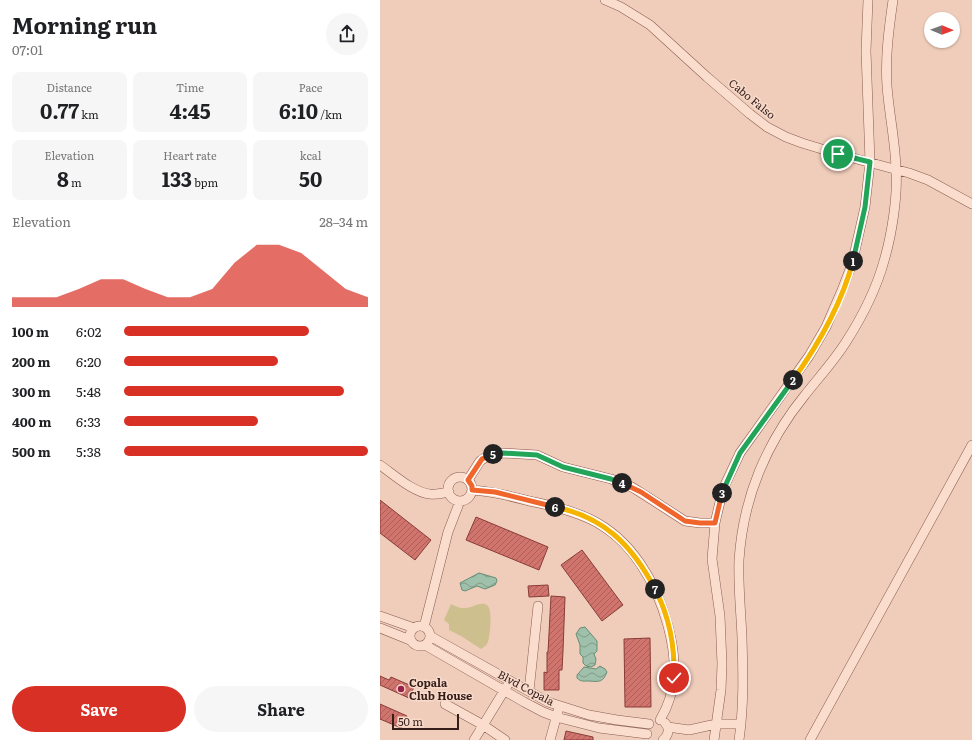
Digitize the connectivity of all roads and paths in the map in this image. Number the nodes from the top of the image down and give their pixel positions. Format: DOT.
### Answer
graph roads {
  1 [pos="605,0"];
  2 [pos="868,0"];
  3 [pos="893,0"];
  4 [pos="870,162"];
  5 [pos="896,169"];
  6 [pos="972,204"];
  7 [pos="972,444"];
  8 [pos="380,465"];
  9 [pos="468,480"];
  10 [pos="472,490"];
  11 [pos="449,492"];
  12 [pos="460,501"];
  13 [pos="715,523"];
  14 [pos="538,606"];
  15 [pos="380,616"];
  16 [pos="424,627"];
  17 [pos="380,628"];
  18 [pos="414,628"];
  19 [pos="430,636"];
  20 [pos="410,640"];
  21 [pos="425,645"];
  22 [pos="510,681"];
  23 [pos="504,690"];
  24 [pos="529,691"];
  25 [pos="445,704"];
  26 [pos="559,706"];
  27 [pos="556,717"];
  28 [pos="660,720"];
  29 [pos="649,724"];
  30 [pos="716,724"];
  31 [pos="741,724"];
  32 [pos="483,725"];
  33 [pos="668,727"];
  34 [pos="650,737"];
  35 [pos="667,739"];
  36 [pos="474,740"];
  37 [pos="505,740"];
  38 [pos="550,740"];
  39 [pos="714,740"];
  40 [pos="739,740"];
  41 [pos="810,740"];
  1 -- 4 [label="street, Cabo Falso"];
  2 -- 4 [label="street"];
  3 -- 5 [label="street"];
  4 -- 5 [label="street, Cabo Falso"];
  4 -- 13 [label="street"];
  5 -- 6 [label="street, Cabo Falso"];
  5 -- 31 [label="street"];
  7 -- 41 [label="street"];
  8 -- 11 [label="street"];
  9 -- 10 [label="street"];
  9 -- 11 [label="street"];
  9 -- 13 [label="street"];
  10 -- 12 [label="street"];
  10 -- 28 [label="street"];
  11 -- 12 [label="street"];
  12 -- 16 [label="street"];
  13 -- 30 [label="street"];
  14 -- 24 [label="street"];
  15 -- 18 [label="street"];
  16 -- 18 [label="street"];
  16 -- 19 [label="street, Blvd Copala"];
  17 -- 20 [label="street, Blvd Copala"];
  18 -- 20 [label="street"];
  19 -- 21 [label="street"];
  19 -- 22 [label="street, Blvd Copala"];
  20 -- 21 [label="street, Blvd Copala"];
  21 -- 23 [label="street, Blvd Copala"];
  22 -- 23 [label="street"];
  22 -- 24 [label="street, Blvd Copala"];
  23 -- 27 [label="street, Blvd Copala"];
  23 -- 32 [label="street"];
  24 -- 26 [label="street, Blvd Copala"];
  25 -- 32 [label="street"];
  26 -- 27 [label="street"];
  26 -- 29 [label="street, Blvd Copala"];
  27 -- 34 [label="street, Blvd Copala"];
  27 -- 38 [label="street"];
  28 -- 29 [label="street"];
  28 -- 33 [label="street"];
  29 -- 34 [label="street"];
  30 -- 31 [label="street"];
  30 -- 33 [label="street"];
  30 -- 39 [label="street"];
  31 -- 40 [label="street"];
  32 -- 36 [label="street"];
  32 -- 37 [label="street"];
  33 -- 35 [label="street"];
}
